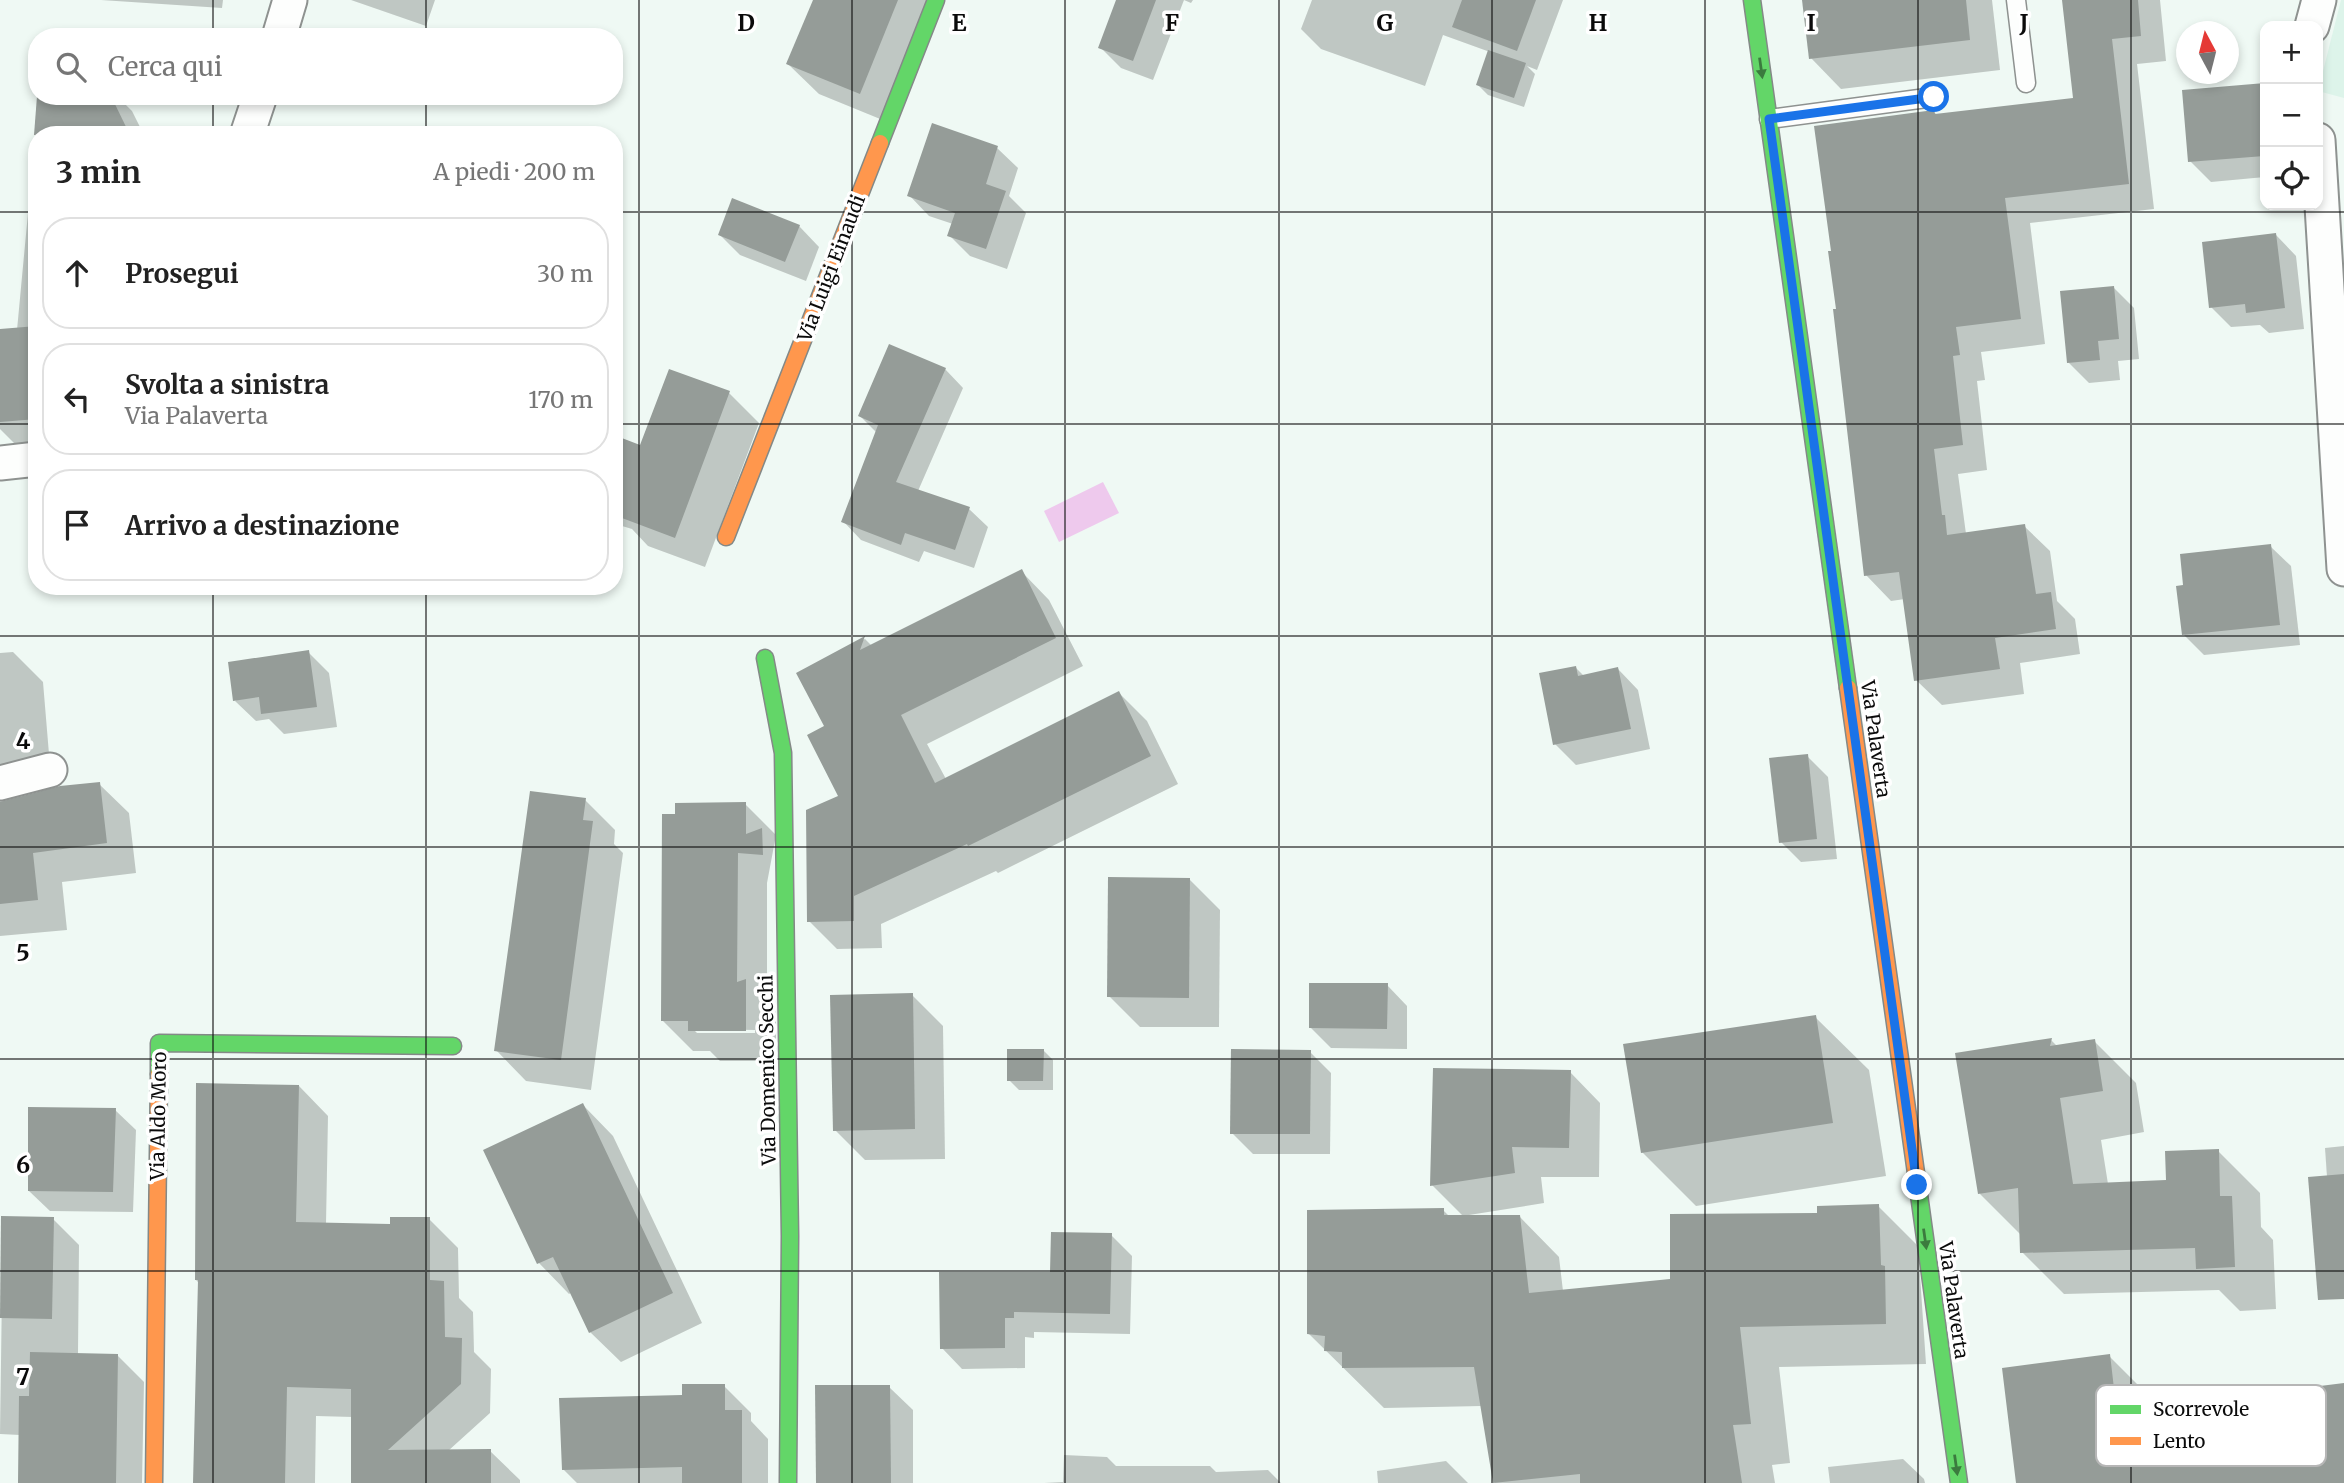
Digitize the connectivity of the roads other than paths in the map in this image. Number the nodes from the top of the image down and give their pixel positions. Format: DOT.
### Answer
graph roads {
  1 [pos="290,0"];
  2 [pos="936,0"];
  3 [pos="1752,0"];
  4 [pos="2016,0"];
  5 [pos="2319,0"];
  6 [pos="2313,21"];
  7 [pos="282,28"];
  8 [pos="2026,83"];
  9 [pos="1934,97"];
  10 [pos="257,105"];
  11 [pos="1769,119"];
  12 [pos="250,126"];
  13 [pos="2318,147"];
  14 [pos="28,460"];
  15 [pos="0,463"];
  16 [pos="726,537"];
  17 [pos="2344,569"];
  18 [pos="765,658"];
  19 [pos="50,770"];
  20 [pos="0,783"];
  21 [pos="453,1046"];
  22 [pos="153,1483"];
  23 [pos="788,1483"];
  24 [pos="1959,1483"];
  1 -- 7 [label="street"];
  2 -- 16 [label="street, Via Luigi Einaudi"];
  3 -- 11 [label="street, Via Palaverta, one-way"];
  4 -- 8 [label="lane"];
  5 -- 6 [label="street"];
  9 -- 11 [label="lane"];
  10 -- 12 [label="street"];
  11 -- 24 [label="street, Via Palaverta, one-way"];
  13 -- 17 [label="street"];
  14 -- 15 [label="street"];
  18 -- 23 [label="street, Via Domenico Secchi"];
  19 -- 20 [label="street"];
  21 -- 22 [label="street, Via Aldo Moro"];
}
